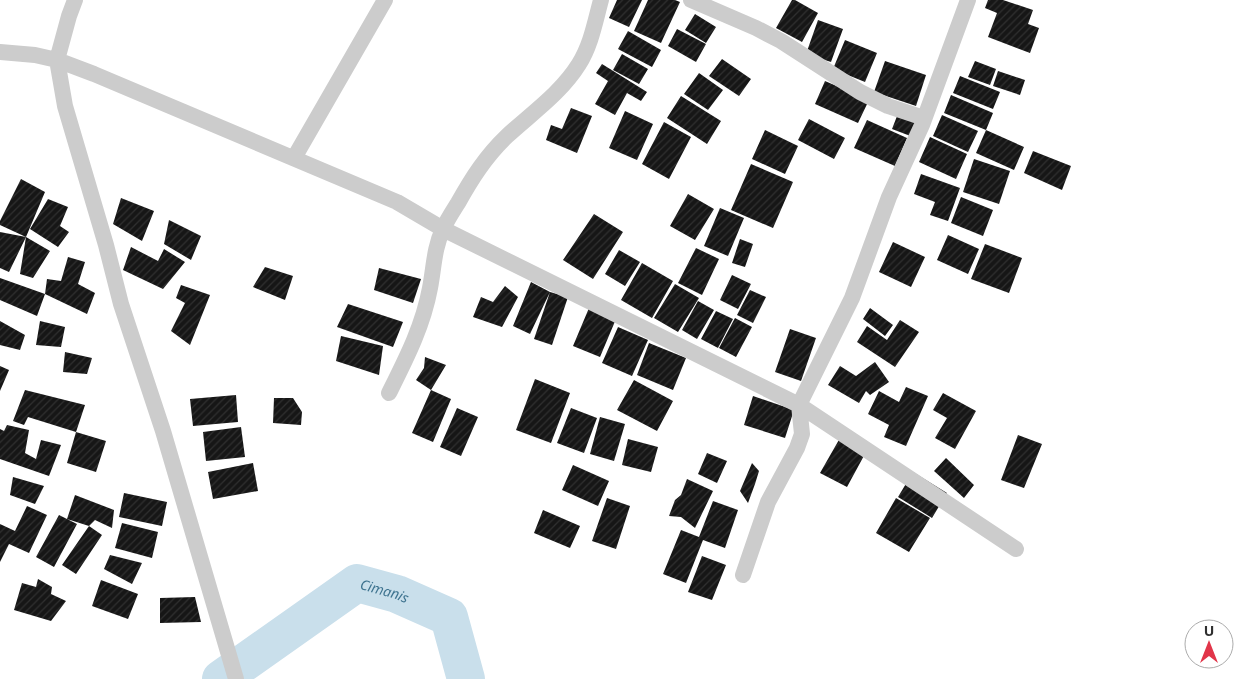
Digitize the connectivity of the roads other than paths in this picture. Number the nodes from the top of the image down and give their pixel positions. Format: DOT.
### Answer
graph roads {
  1 [pos="75,0"];
  2 [pos="385,0"];
  3 [pos="601,0"];
  4 [pos="691,0"];
  5 [pos="968,0"];
  6 [pos="0,52"];
  7 [pos="58,60"];
  8 [pos="924,118"];
  9 [pos="294,158"];
  10 [pos="442,229"];
  11 [pos="389,393"];
  12 [pos="799,405"];
  13 [pos="1016,549"];
  14 [pos="743,575"];
  15 [pos="236,679"];
  1 -- 7 [label="street"];
  2 -- 9 [label="street"];
  3 -- 10 [label="street"];
  4 -- 8 [label="street"];
  5 -- 8 [label="street"];
  6 -- 7 [label="street"];
  7 -- 9 [label="street"];
  7 -- 15 [label="street"];
  8 -- 12 [label="street"];
  9 -- 10 [label="street"];
  10 -- 11 [label="street"];
  10 -- 12 [label="street"];
  12 -- 13 [label="street"];
  12 -- 14 [label="street"];
}
